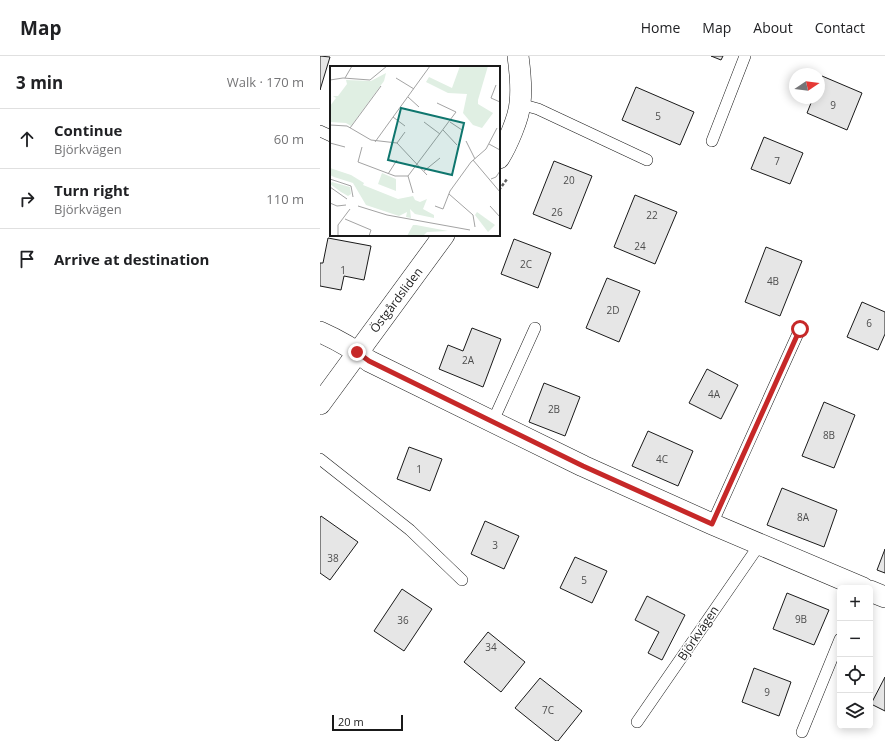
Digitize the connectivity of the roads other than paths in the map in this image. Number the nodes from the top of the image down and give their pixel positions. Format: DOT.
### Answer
graph roads {
  1 [pos="518,56"];
  2 [pos="745,56"];
  3 [pos="520,104"];
  4 [pos="320,131"];
  5 [pos="330,136"];
  6 [pos="712,141"];
  7 [pos="500,156"];
  8 [pos="647,160"];
  9 [pos="443,236"];
  10 [pos="535,328"];
  11 [pos="800,329"];
  12 [pos="320,332"];
  13 [pos="357,352"];
  14 [pos="320,404"];
  15 [pos="493,421"];
  16 [pos="320,459"];
  17 [pos="712,524"];
  18 [pos="760,544"];
  19 [pos="462,580"];
  20 [pos="855,585"];
  21 [pos="873,592"];
  22 [pos="885,597"];
  23 [pos="837,646"];
  24 [pos="637,722"];
  25 [pos="802,732"];
  1 -- 3 [label="street"];
  2 -- 6 [label="lane"];
  3 -- 7 [label="street"];
  3 -- 8 [label="lane"];
  4 -- 5 [label="lane"];
  9 -- 13 [label="street, Östgårdsliden"];
  10 -- 15 [label="lane"];
  11 -- 17 [label="lane"];
  12 -- 13 [label="street"];
  13 -- 14 [label="street, Östgårdsliden"];
  13 -- 15 [label="street"];
  15 -- 17 [label="street"];
  16 -- 19 [label="lane"];
  17 -- 18 [label="street"];
  18 -- 20 [label="street"];
  18 -- 24 [label="lane, Björkvägen"];
  21 -- 22 [label="street"];
  23 -- 25 [label="lane"];
}
